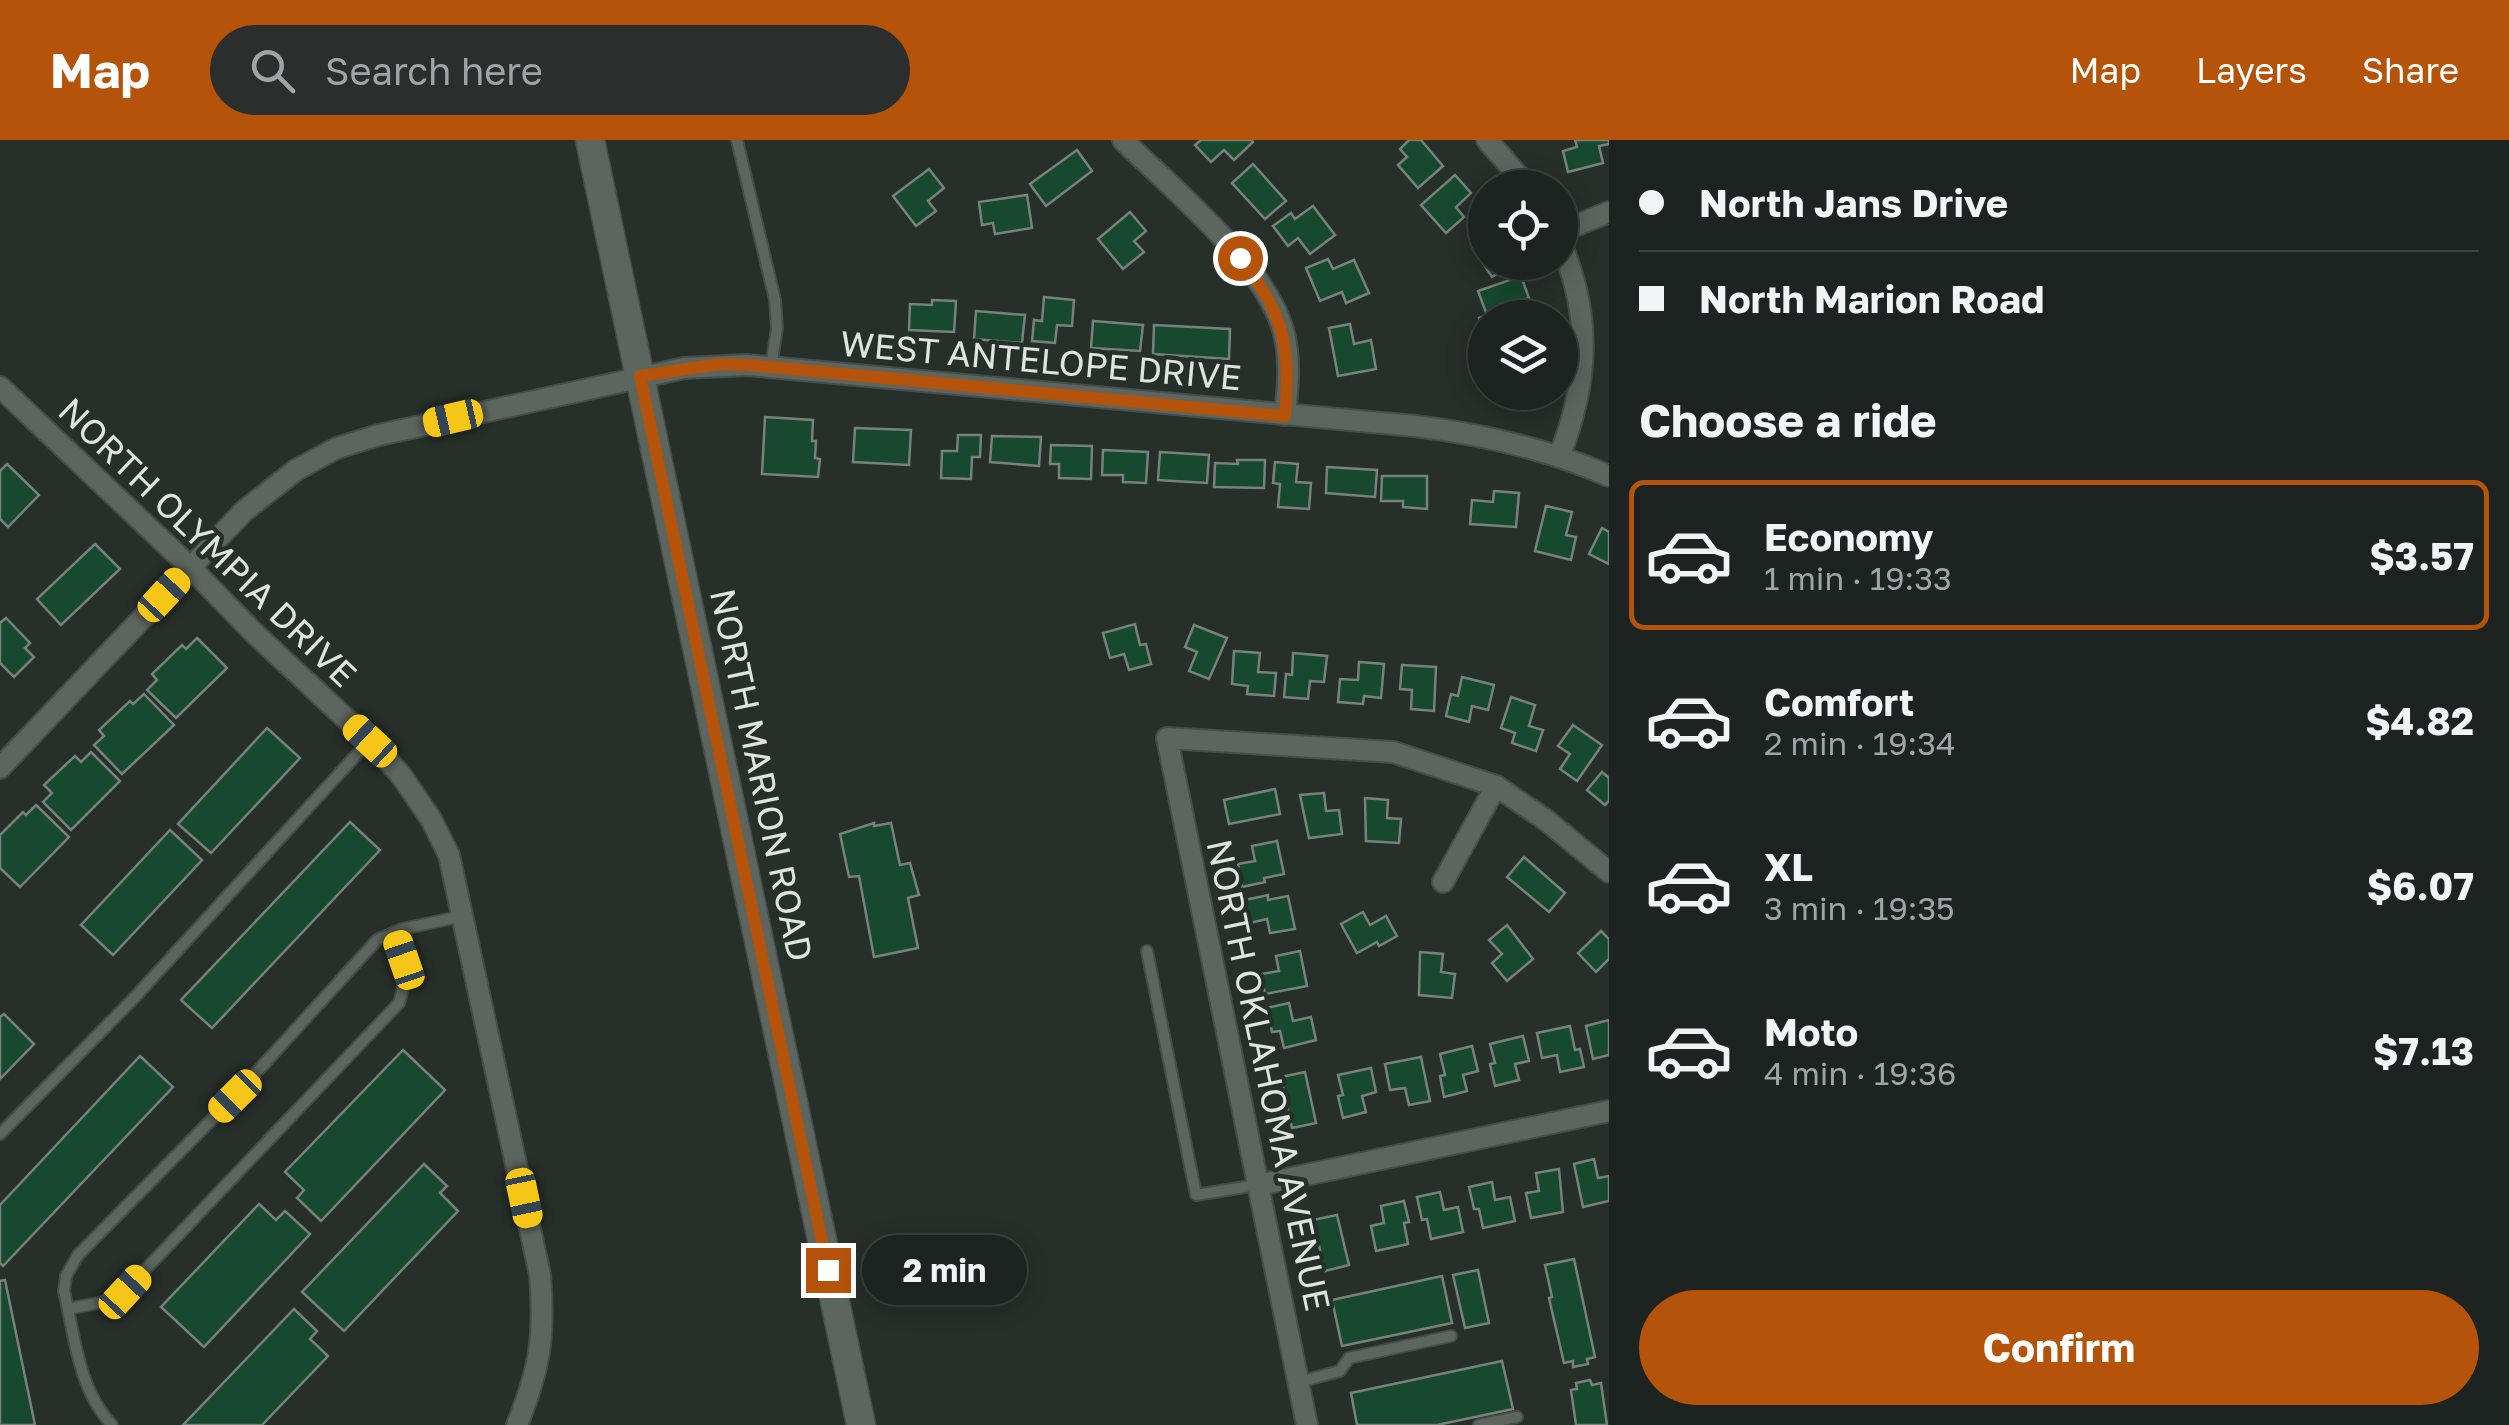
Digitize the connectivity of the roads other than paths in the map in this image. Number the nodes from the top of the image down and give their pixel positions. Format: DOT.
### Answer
graph roads {
  1 [pos="590,140"];
  2 [pos="737,140"];
  3 [pos="1123,140"];
  4 [pos="1486,140"];
  5 [pos="1513,170"];
  6 [pos="1609,212"];
  7 [pos="1578,225"];
  8 [pos="1572,280"];
  9 [pos="770,367"];
  10 [pos="640,376"];
  11 [pos="0,387"];
  12 [pos="1285,416"];
  13 [pos="1559,457"];
  14 [pos="1609,476"];
  15 [pos="190,567"];
  16 [pos="370,741"];
  17 [pos="3,760"];
  18 [pos="1496,786"];
  19 [pos="1609,872"];
  20 [pos="1444,882"];
  21 [pos="463,916"];
  22 [pos="394,932"];
  23 [pos="1147,951"];
  24 [pos="1609,1111"];
  25 [pos="0,1134"];
  26 [pos="1258,1184"];
  27 [pos="68,1309"];
  28 [pos="1452,1336"];
  29 [pos="1298,1382"];
  30 [pos="1517,1417"];
  31 [pos="112,1425"];
  32 [pos="517,1425"];
  33 [pos="861,1425"];
  34 [pos="1307,1425"];
  35 [pos="1480,1425"];
  1 -- 10 [label="main road, NORTH MARION ROAD"];
  2 -- 9 [label="lane"];
  3 -- 12 [label="street"];
  4 -- 5 [label="street"];
  6 -- 7 [label="street"];
  8 -- 13 [label="street"];
  9 -- 10 [label="street, WEST ANTELOPE DRIVE"];
  9 -- 12 [label="street, WEST ANTELOPE DRIVE"];
  10 -- 15 [label="street, WEST ANTELOPE DRIVE"];
  10 -- 33 [label="main road, NORTH MARION ROAD"];
  11 -- 15 [label="street, NORTH OLYMPIA DRIVE"];
  12 -- 13 [label="street, WEST ANTELOPE DRIVE"];
  13 -- 14 [label="street, WEST ANTELOPE DRIVE"];
  15 -- 16 [label="street, NORTH OLYMPIA DRIVE"];
  15 -- 17 [label="street, WEST ANTELOPE DRIVE"];
  16 -- 21 [label="street, NORTH OLYMPIA DRIVE"];
  16 -- 25 [label="lane"];
  18 -- 19 [label="street"];
  18 -- 20 [label="street"];
  18 -- 26 [label="street, NORTH OKLAHOMA AVENUE"];
  21 -- 22 [label="lane"];
  21 -- 32 [label="street, NORTH OLYMPIA DRIVE"];
  22 -- 27 [label="lane"];
  22 -- 27 [label="lane"];
  23 -- 26 [label="lane"];
  24 -- 26 [label="street"];
  26 -- 29 [label="street, NORTH OKLAHOMA AVENUE"];
  27 -- 31 [label="lane"];
  28 -- 29 [label="lane"];
  29 -- 34 [label="street, NORTH OKLAHOMA AVENUE"];
  30 -- 35 [label="lane"];
}
